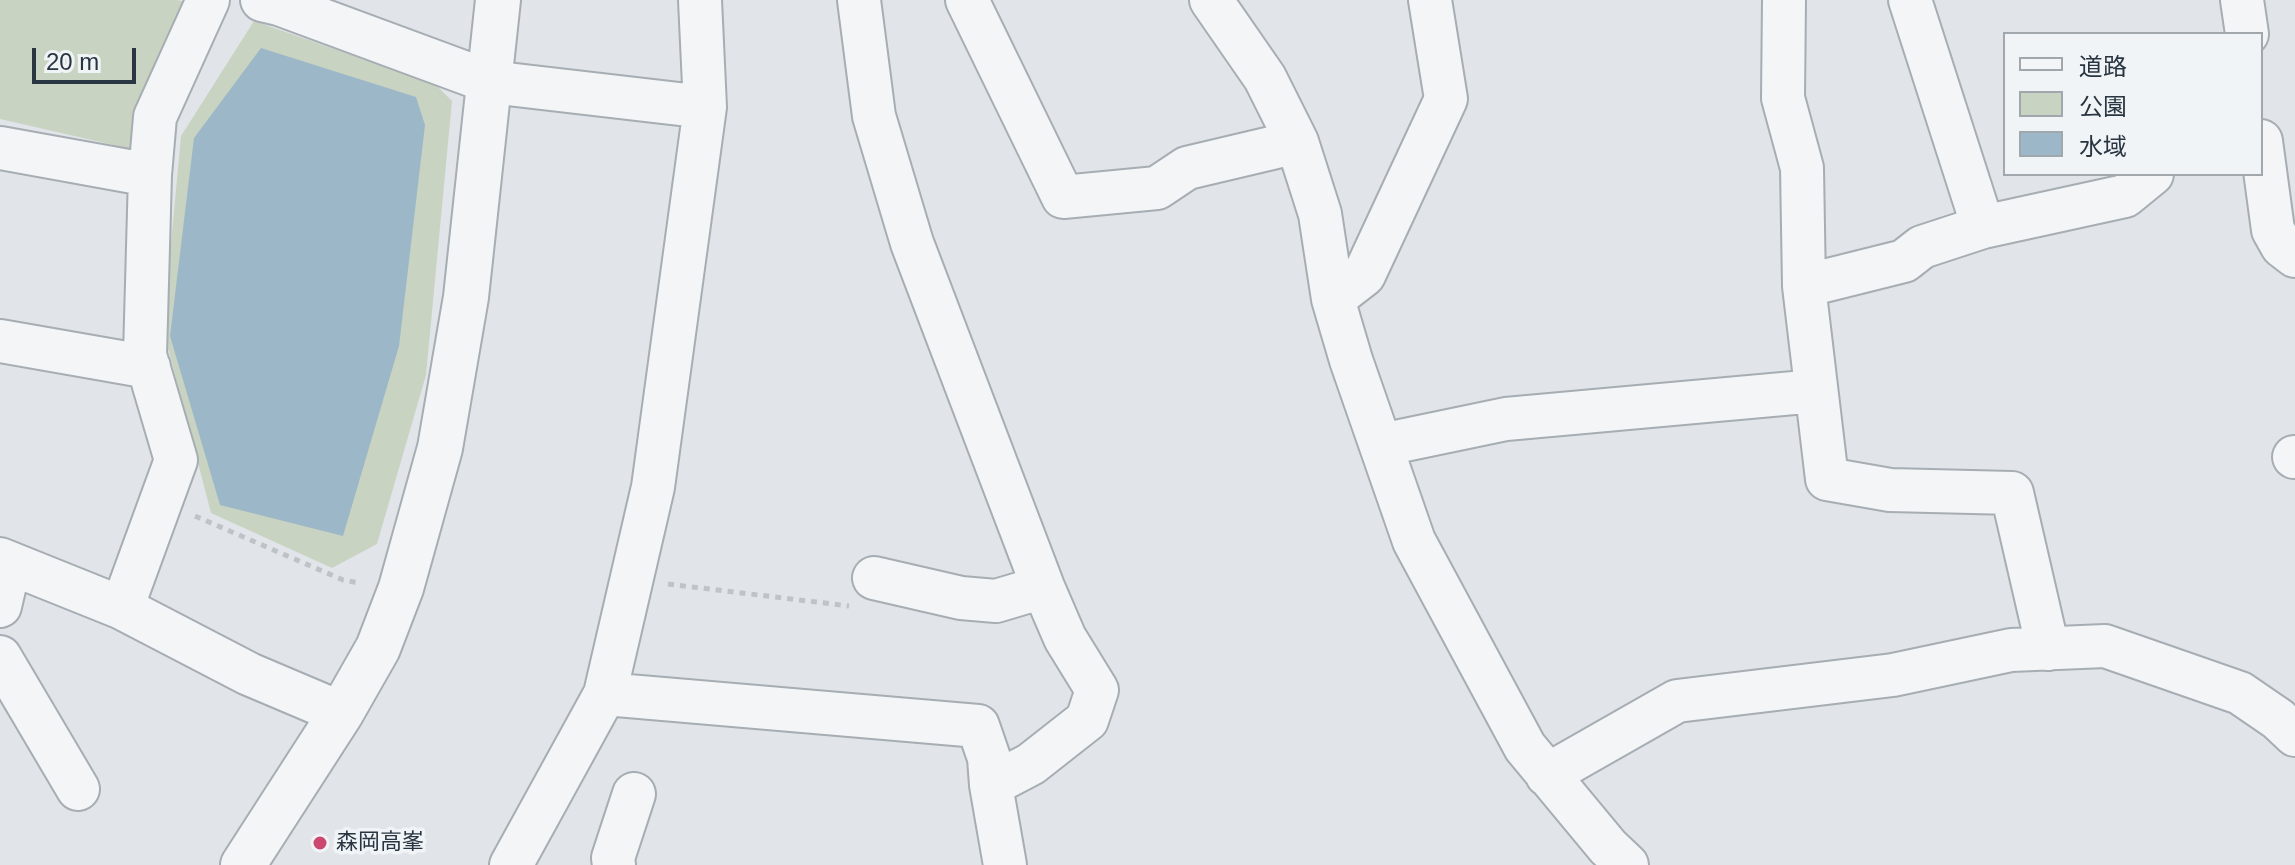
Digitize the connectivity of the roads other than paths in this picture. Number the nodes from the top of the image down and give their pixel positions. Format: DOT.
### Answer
graph roads {
  1 [pos="208,0"];
  2 [pos="498,0"];
  3 [pos="700,0"];
  4 [pos="859,0"];
  5 [pos="967,0"];
  6 [pos="1211,0"];
  7 [pos="1430,0"];
  8 [pos="1784,0"];
  9 [pos="1910,0"];
  10 [pos="2242,0"];
  11 [pos="274,1"];
  12 [pos="2247,32"];
  13 [pos="490,82"];
  14 [pos="705,107"];
  15 [pos="1297,142"];
  16 [pos="0,148"];
  17 [pos="2263,156"];
  18 [pos="150,175"];
  19 [pos="2150,176"];
  20 [pos="1983,227"];
  21 [pos="2295,256"];
  22 [pos="1804,286"];
  23 [pos="1333,299"];
  24 [pos="0,341"];
  25 [pos="149,367"];
  26 [pos="1816,391"];
  27 [pos="1381,445"];
  28 [pos="5,561"];
  29 [pos="1043,587"];
  30 [pos="869,593"];
  31 [pos="0,606"];
  32 [pos="122,608"];
  33 [pos="2048,649"];
  34 [pos="0,657"];
  35 [pos="605,694"];
  36 [pos="341,713"];
  37 [pos="2295,735"];
  38 [pos="1547,775"];
  39 [pos="991,785"];
  40 [pos="78,789"];
  41 [pos="634,794"];
  42 [pos="243,865"];
  43 [pos="511,865"];
  44 [pos="614,865"];
  45 [pos="1005,865"];
  46 [pos="1627,865"];
  1 -- 18 [label="street"];
  2 -- 13 [label="street"];
  3 -- 14 [label="street"];
  4 -- 29 [label="street"];
  5 -- 15 [label="street"];
  6 -- 15 [label="street"];
  7 -- 23 [label="street"];
  8 -- 22 [label="street"];
  9 -- 20 [label="street"];
  10 -- 12 [label="street"];
  11 -- 13 [label="street"];
  13 -- 14 [label="street"];
  13 -- 36 [label="street"];
  14 -- 35 [label="street"];
  15 -- 23 [label="street"];
  16 -- 18 [label="street"];
  17 -- 21 [label="street"];
  18 -- 25 [label="street"];
  19 -- 20 [label="street"];
  20 -- 22 [label="street"];
  22 -- 26 [label="street"];
  23 -- 27 [label="street"];
  24 -- 25 [label="street"];
  25 -- 32 [label="street"];
  26 -- 27 [label="street"];
  26 -- 33 [label="street"];
  27 -- 38 [label="street"];
  28 -- 31 [label="street"];
  28 -- 32 [label="street"];
  29 -- 30 [label="street"];
  29 -- 39 [label="street"];
  32 -- 36 [label="street"];
  33 -- 37 [label="street"];
  33 -- 38 [label="street"];
  34 -- 40 [label="street"];
  35 -- 39 [label="street"];
  35 -- 43 [label="street"];
  36 -- 42 [label="street"];
  38 -- 46 [label="street"];
  39 -- 45 [label="street"];
  41 -- 44 [label="street"];
}
